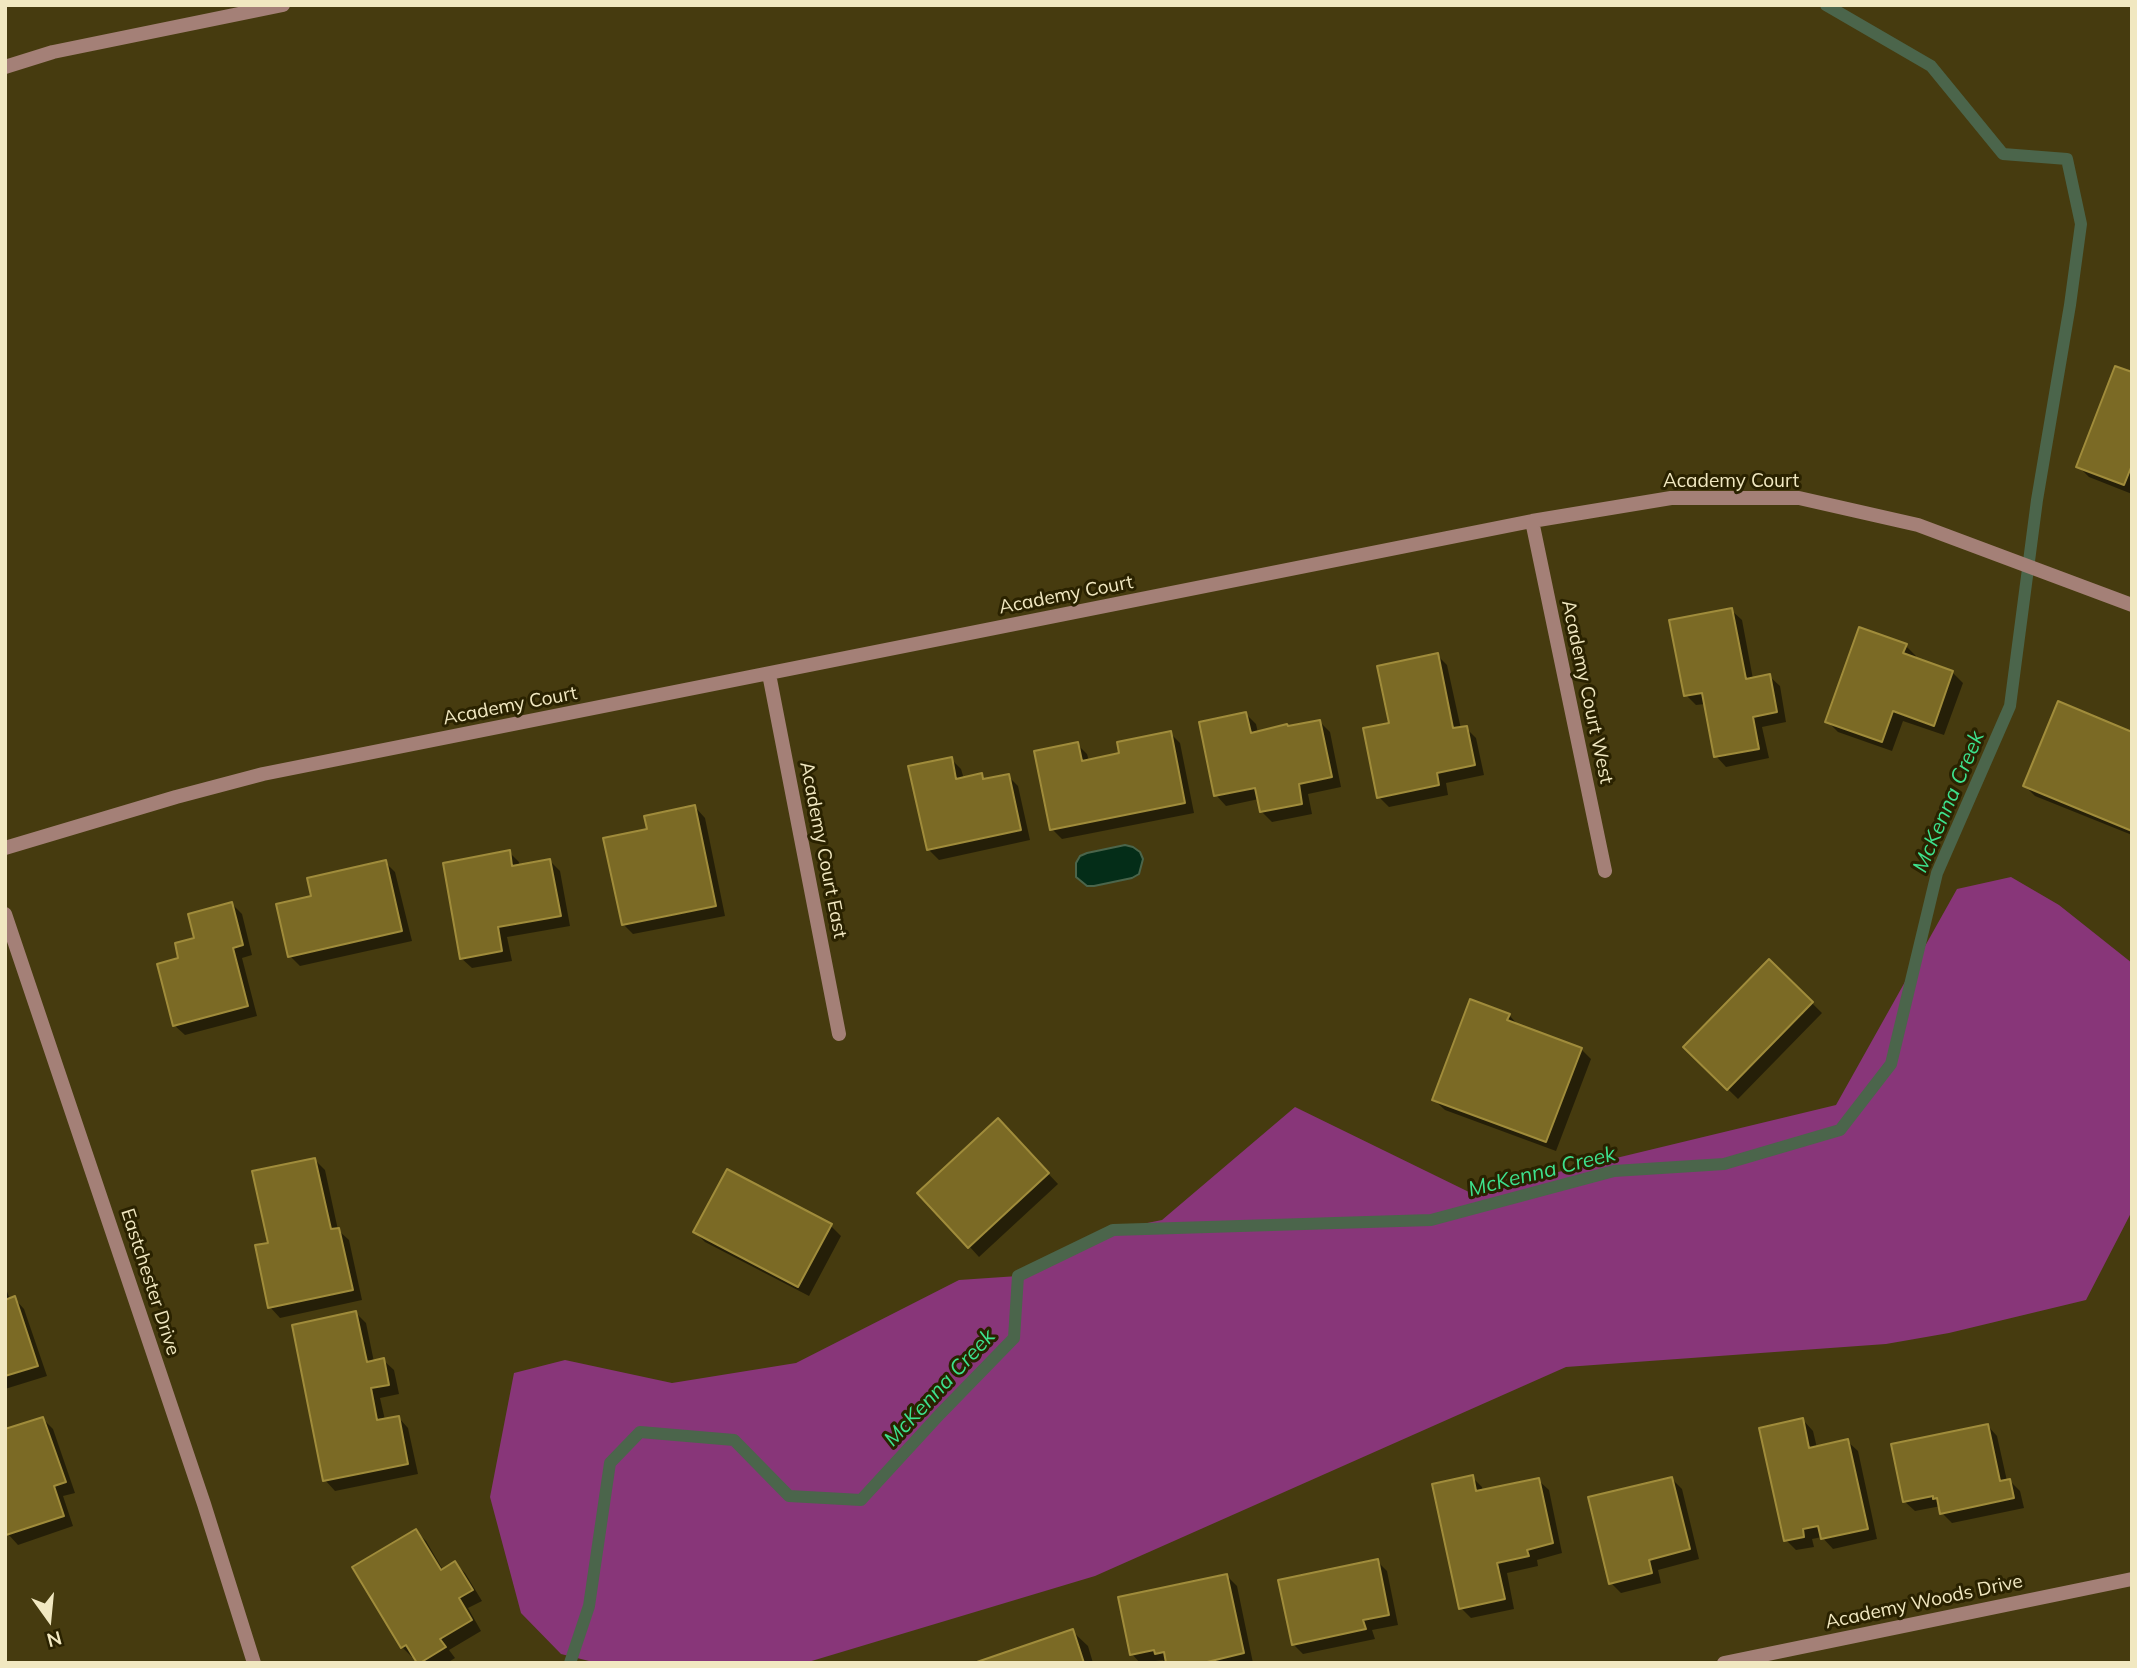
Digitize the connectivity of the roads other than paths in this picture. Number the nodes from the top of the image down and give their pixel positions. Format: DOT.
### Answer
graph roads {
  1 [pos="282,5"];
  2 [pos="5,67"];
  3 [pos="1532,521"];
  4 [pos="2132,605"];
  5 [pos="769,674"];
  6 [pos="5,848"];
  7 [pos="1605,871"];
  8 [pos="5,914"];
  9 [pos="839,1034"];
  10 [pos="2132,1579"];
  11 [pos="254,1663"];
  12 [pos="1724,1663"];
  1 -- 2 [label="street"];
  3 -- 4 [label="street, Academy Court"];
  3 -- 5 [label="street, Academy Court"];
  3 -- 7 [label="street, Academy Court West"];
  5 -- 6 [label="street, Academy Court"];
  5 -- 9 [label="street, Academy Court East"];
  8 -- 11 [label="street, Eastchester Drive"];
  10 -- 12 [label="street, Academy Woods Drive"];
}
